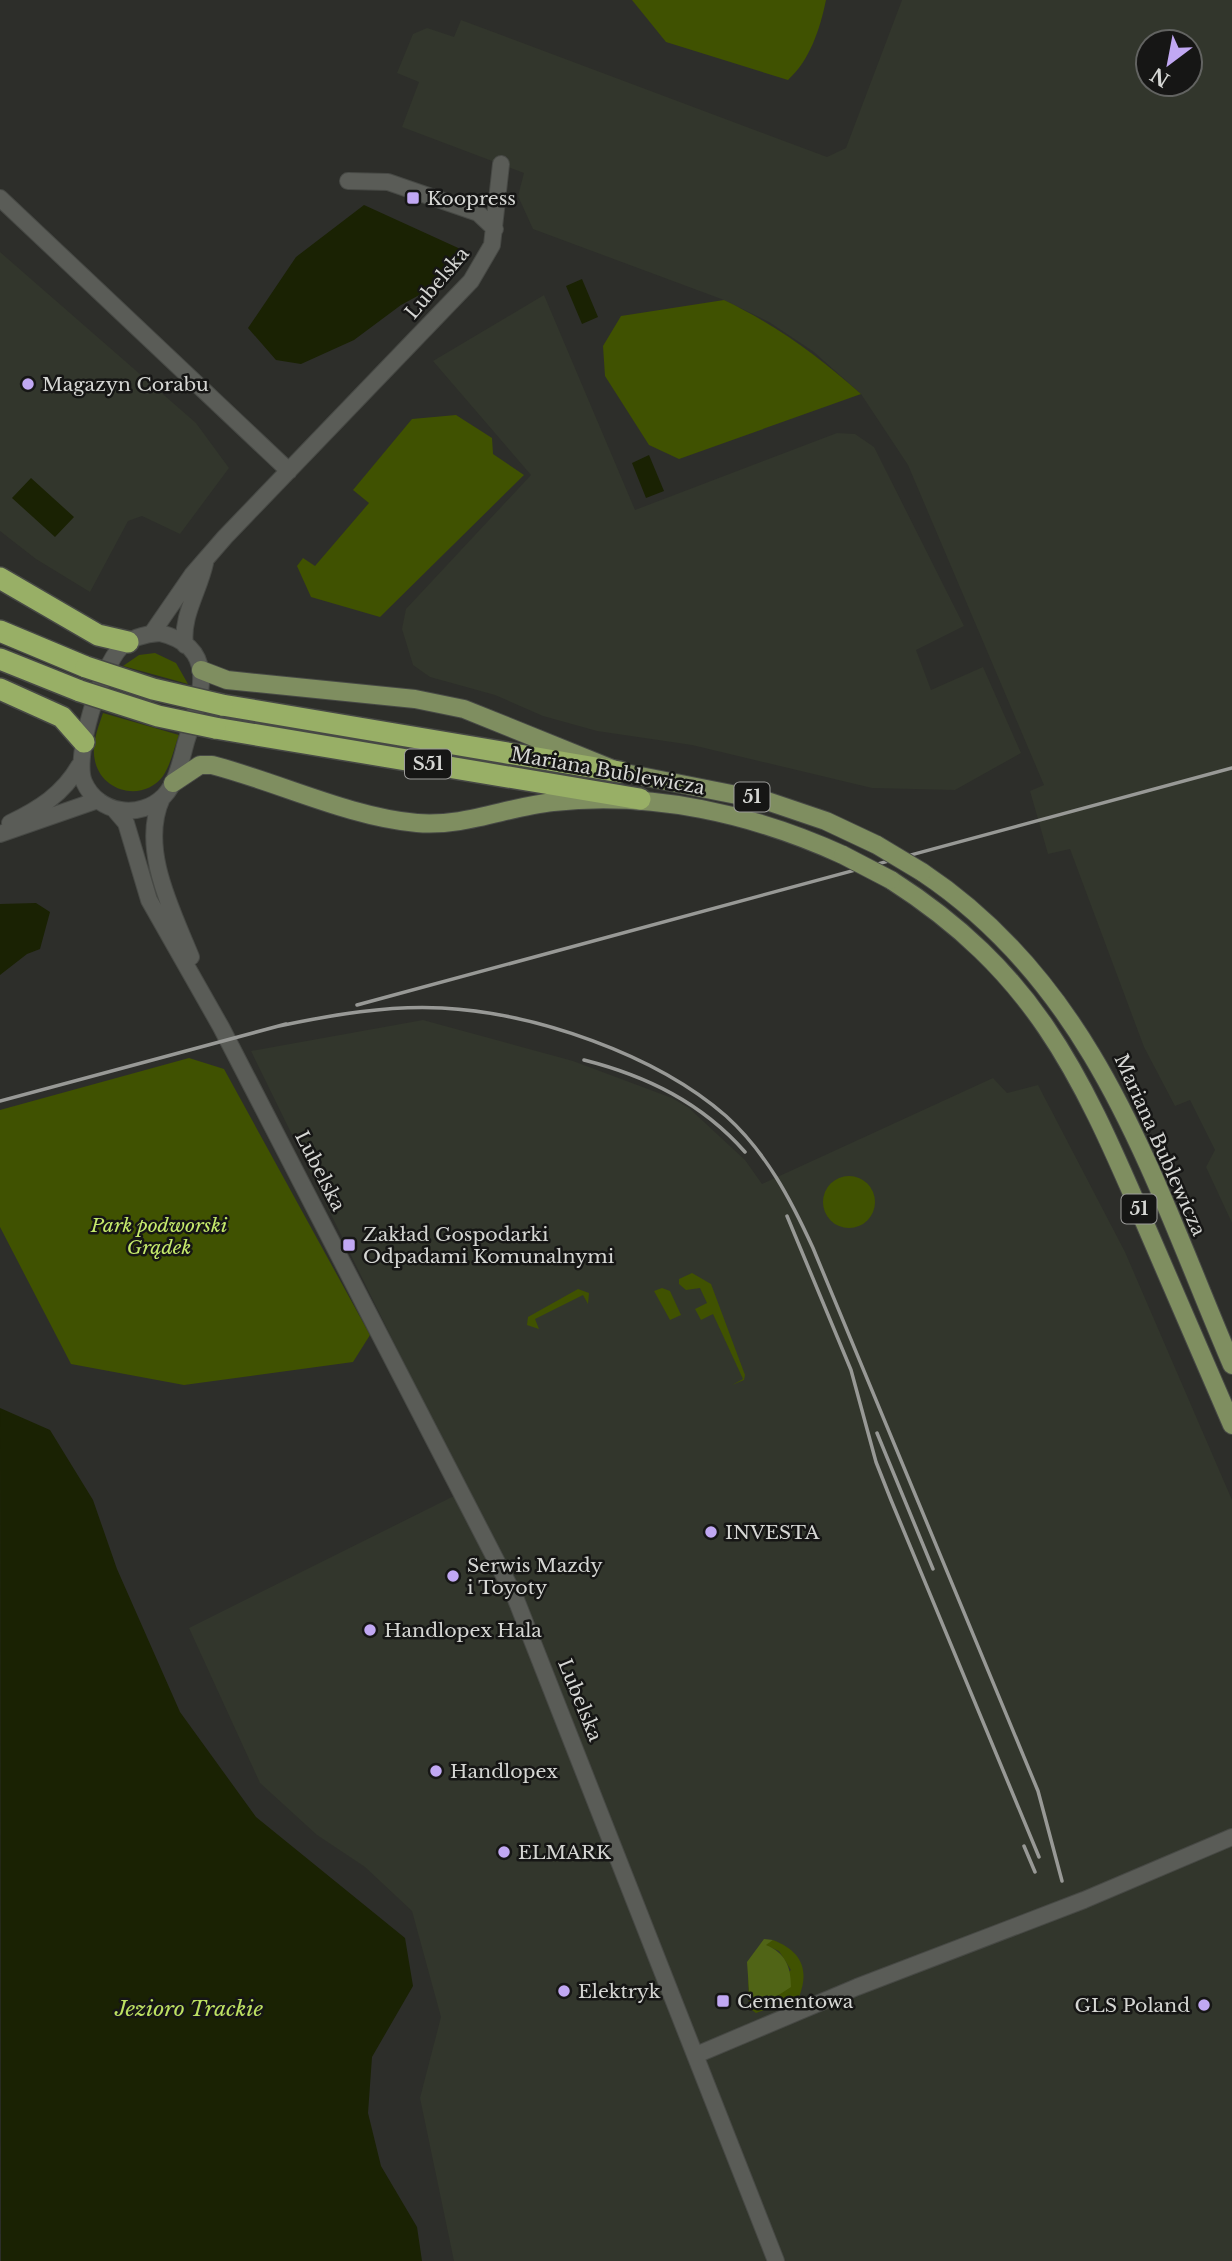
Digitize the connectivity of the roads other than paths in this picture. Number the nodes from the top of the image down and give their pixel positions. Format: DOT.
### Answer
graph roads {
  1 [pos="501,164"];
  2 [pos="348,181"];
  3 [pos="0,198"];
  4 [pos="495,229"];
  5 [pos="289,471"];
  6 [pos="205,563"];
  7 [pos="0,578"];
  8 [pos="0,631"];
  9 [pos="152,634"];
  10 [pos="128,642"];
  11 [pos="186,645"];
  12 [pos="0,659"];
  13 [pos="201,670"];
  14 [pos="0,689"];
  15 [pos="84,742"];
  16 [pos="79,766"];
  17 [pos="620,772"];
  18 [pos="167,790"];
  19 [pos="640,799"];
  20 [pos="98,800"];
  21 [pos="114,809"];
  22 [pos="0,828"];
  23 [pos="0,834"];
  24 [pos="221,1027"];
  25 [pos="1232,1365"];
  26 [pos="1232,1425"];
  27 [pos="1232,1837"];
  28 [pos="696,2055"];
  29 [pos="776,2261"];
  1 -- 4 [label="street, Lubelska"];
  2 -- 4 [label="street"];
  3 -- 5 [label="street"];
  4 -- 5 [label="street, Lubelska"];
  5 -- 6 [label="street, Lubelska"];
  6 -- 9 [label="street, Lubelska"];
  6 -- 11 [label="street"];
  7 -- 10 [label="highway"];
  8 -- 17 [label="highway, Mariana Bublewicza / S51, bridge"];
  9 -- 10 [label="street"];
  9 -- 11 [label="street"];
  10 -- 15 [label="street"];
  11 -- 13 [label="street"];
  12 -- 19 [label="highway, Mariana Bublewicza / S51, bridge"];
  13 -- 17 [label="main road"];
  13 -- 18 [label="street, Lubelska"];
  14 -- 15 [label="highway"];
  15 -- 16 [label="street"];
  16 -- 20 [label="street"];
  16 -- 22 [label="street"];
  17 -- 25 [label="main road, Mariana Bublewicza / 51, bridge"];
  18 -- 19 [label="main road"];
  18 -- 21 [label="street"];
  18 -- 24 [label="street, Lubelska"];
  19 -- 26 [label="main road, Mariana Bublewicza / 51, bridge"];
  20 -- 21 [label="street"];
  20 -- 23 [label="street"];
  21 -- 24 [label="street, Lubelska"];
  24 -- 28 [label="street, Lubelska"];
  27 -- 28 [label="street"];
  28 -- 29 [label="street, Lubelska"];
}
